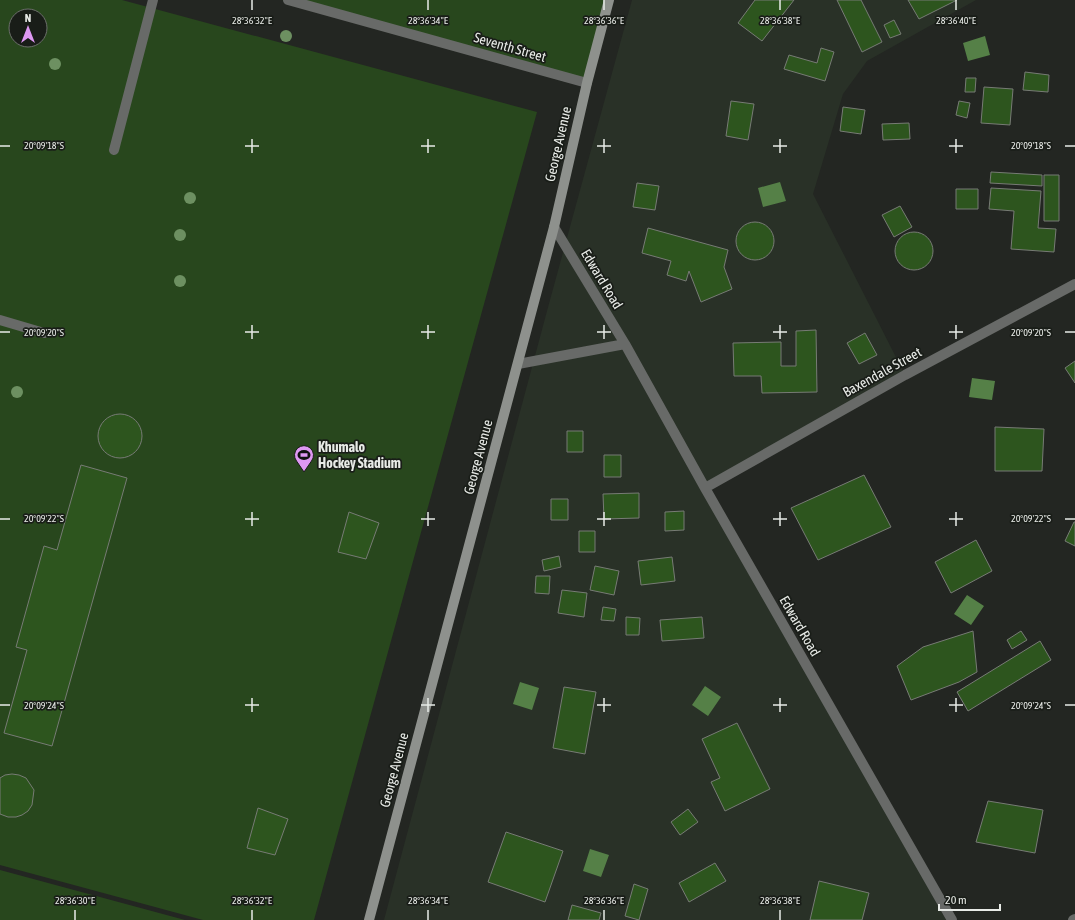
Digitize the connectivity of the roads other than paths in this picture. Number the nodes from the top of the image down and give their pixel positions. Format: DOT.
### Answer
graph roads {
  1 [pos="153,0"];
  2 [pos="288,0"];
  3 [pos="609,0"];
  4 [pos="587,83"];
  5 [pos="114,150"];
  6 [pos="554,228"];
  7 [pos="1075,284"];
  8 [pos="0,320"];
  9 [pos="44,332"];
  10 [pos="625,344"];
  11 [pos="518,364"];
  12 [pos="705,488"];
  13 [pos="369,920"];
  14 [pos="952,920"];
  1 -- 5 [label="street"];
  2 -- 4 [label="street, Seventh Street"];
  3 -- 4 [label="main road, George Avenue"];
  4 -- 6 [label="main road, George Avenue"];
  6 -- 10 [label="street, Edward Road"];
  6 -- 11 [label="main road, George Avenue"];
  7 -- 12 [label="street, Baxendale Street"];
  8 -- 9 [label="street"];
  10 -- 11 [label="street"];
  10 -- 12 [label="street, Edward Road"];
  11 -- 13 [label="main road, George Avenue"];
  12 -- 14 [label="street, Edward Road"];
}
